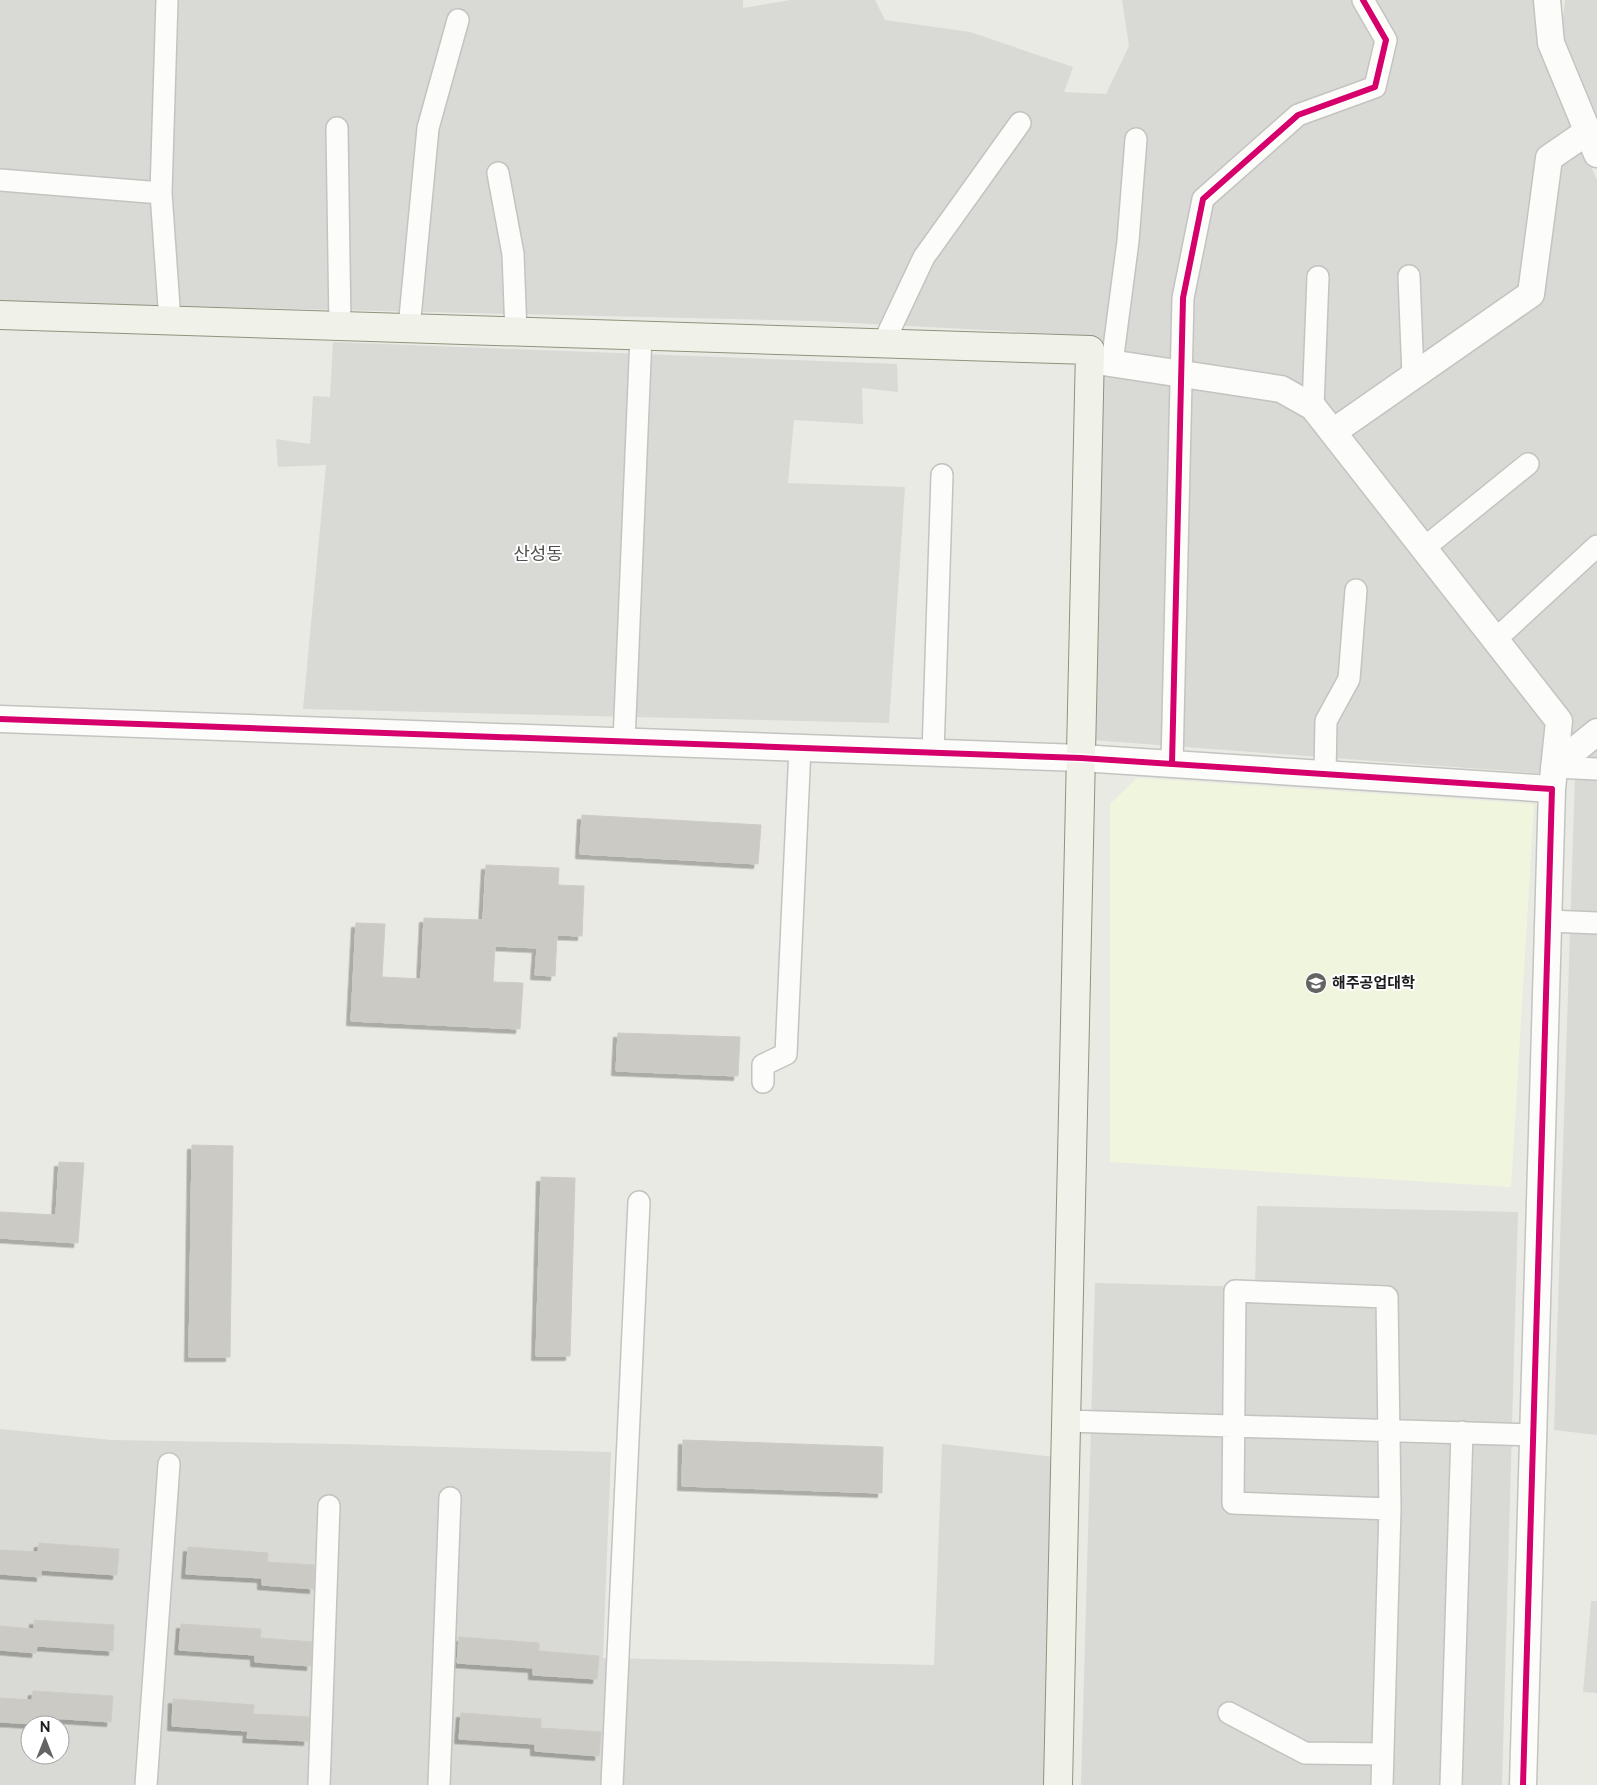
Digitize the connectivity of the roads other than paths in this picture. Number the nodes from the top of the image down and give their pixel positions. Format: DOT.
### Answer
graph roads {
  1 [pos="167,0"];
  2 [pos="1363,0"];
  3 [pos="1547,0"];
  4 [pos="458,20"];
  5 [pos="1020,123"];
  6 [pos="337,128"];
  7 [pos="1136,139"];
  8 [pos="1592,143"];
  9 [pos="498,173"];
  10 [pos="0,180"];
  11 [pos="161,193"];
  12 [pos="1409,276"];
  13 [pos="1318,277"];
  14 [pos="0,315"];
  15 [pos="170,321"];
  16 [pos="340,326"];
  17 [pos="409,328"];
  18 [pos="516,332"];
  19 [pos="641,336"];
  20 [pos="883,344"];
  21 [pos="1101,361"];
  22 [pos="1180,374"];
  23 [pos="1413,376"];
  24 [pos="1313,407"];
  25 [pos="1333,432"];
  26 [pos="1528,464"];
  27 [pos="942,475"];
  28 [pos="1597,546"];
  29 [pos="1424,548"];
  30 [pos="1356,590"];
  31 [pos="1495,640"];
  32 [pos="0,719"];
  33 [pos="1597,732"];
  34 [pos="624,742"];
  35 [pos="800,748"];
  36 [pos="933,753"];
  37 [pos="1081,758"];
  38 [pos="1172,764"];
  39 [pos="1597,769"];
  40 [pos="1325,774"];
  41 [pos="1553,778"];
  42 [pos="1548,921"];
  43 [pos="1597,923"];
  44 [pos="763,1082"];
  45 [pos="639,1202"];
  46 [pos="1066,1421"];
  47 [pos="1234,1426"];
  48 [pos="1389,1430"];
  49 [pos="1462,1432"];
  50 [pos="1534,1435"];
  51 [pos="169,1464"];
  52 [pos="450,1498"];
  53 [pos="329,1506"];
  54 [pos="1390,1509"];
  55 [pos="1229,1713"];
  56 [pos="1382,1754"];
  57 [pos="146,1785"];
  58 [pos="319,1785"];
  59 [pos="439,1785"];
  60 [pos="612,1785"];
  61 [pos="1058,1785"];
  62 [pos="1382,1785"];
  63 [pos="1452,1785"];
  64 [pos="1523,1785"];
  1 -- 11 [label="street"];
  2 -- 22 [label="street"];
  3 -- 8 [label="street"];
  4 -- 17 [label="street"];
  5 -- 20 [label="street"];
  6 -- 16 [label="street"];
  7 -- 21 [label="street"];
  8 -- 23 [label="street"];
  9 -- 18 [label="street"];
  10 -- 11 [label="street"];
  11 -- 15 [label="street"];
  12 -- 23 [label="street"];
  13 -- 24 [label="street"];
  14 -- 15 [label="main road"];
  15 -- 16 [label="main road"];
  16 -- 17 [label="main road"];
  17 -- 18 [label="main road"];
  18 -- 19 [label="main road"];
  19 -- 20 [label="main road"];
  19 -- 34 [label="street"];
  20 -- 21 [label="main road"];
  21 -- 22 [label="street"];
  21 -- 37 [label="main road"];
  22 -- 24 [label="street"];
  22 -- 38 [label="street"];
  23 -- 25 [label="street"];
  24 -- 25 [label="street"];
  25 -- 29 [label="street"];
  26 -- 29 [label="street"];
  27 -- 36 [label="street"];
  28 -- 31 [label="street"];
  29 -- 31 [label="street"];
  30 -- 40 [label="street"];
  31 -- 41 [label="street"];
  32 -- 34 [label="street"];
  33 -- 41 [label="street"];
  34 -- 35 [label="street"];
  35 -- 36 [label="street"];
  35 -- 44 [label="street"];
  36 -- 37 [label="street"];
  37 -- 38 [label="street"];
  37 -- 46 [label="main road"];
  38 -- 40 [label="street"];
  39 -- 41 [label="street"];
  40 -- 41 [label="street"];
  41 -- 42 [label="street"];
  42 -- 43 [label="street"];
  42 -- 50 [label="street"];
  45 -- 60 [label="street"];
  46 -- 47 [label="street"];
  46 -- 61 [label="main road"];
  47 -- 48 [label="street"];
  47 -- 48 [label="street"];
  47 -- 54 [label="street"];
  48 -- 49 [label="street"];
  48 -- 54 [label="street"];
  49 -- 50 [label="street"];
  49 -- 63 [label="street"];
  50 -- 64 [label="street"];
  51 -- 57 [label="street"];
  52 -- 59 [label="street"];
  53 -- 58 [label="street"];
  54 -- 56 [label="street"];
  55 -- 56 [label="street"];
  56 -- 62 [label="street"];
}
